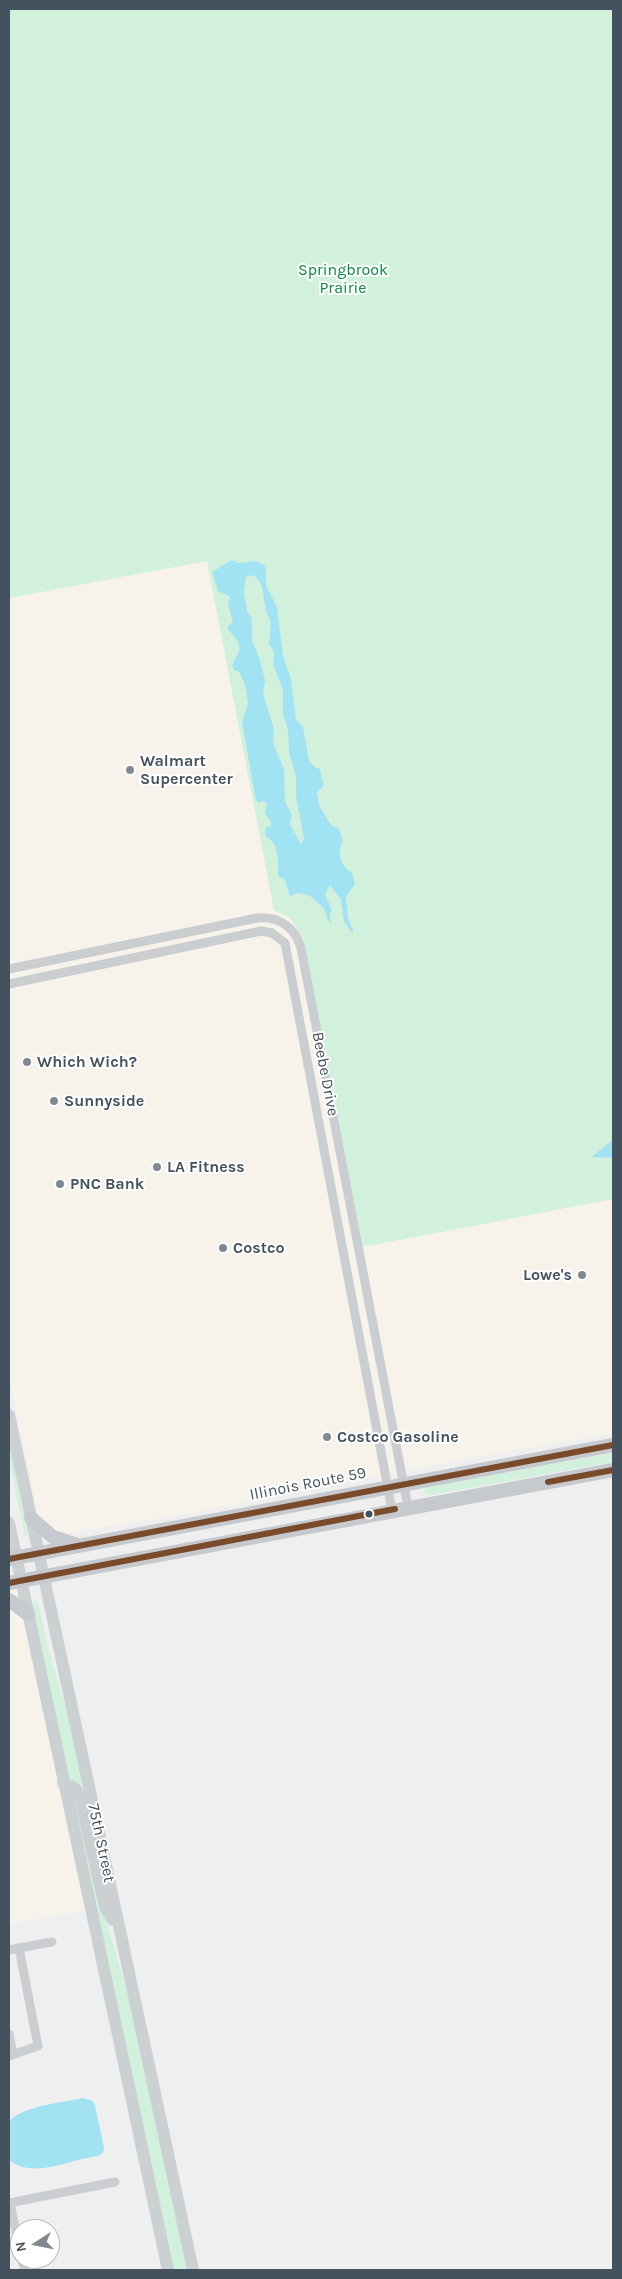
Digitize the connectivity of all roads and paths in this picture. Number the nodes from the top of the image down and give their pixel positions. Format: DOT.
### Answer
graph roads {
  1 [pos="9,969"];
  2 [pos="9,984"];
  3 [pos="9,1415"];
  4 [pos="613,1445"];
  5 [pos="613,1470"];
  6 [pos="404,1484"];
  7 [pos="388,1486"];
  8 [pos="408,1507"];
  9 [pos="392,1510"];
  10 [pos="30,1518"];
  11 [pos="9,1523"];
  12 [pos="80,1546"];
  13 [pos="38,1553"];
  14 [pos="12,1558"];
  15 [pos="43,1577"];
  16 [pos="15,1582"];
  17 [pos="9,1600"];
  18 [pos="28,1614"];
  19 [pos="64,1783"];
  20 [pos="120,1931"];
  21 [pos="52,1942"];
  22 [pos="19,1948"];
  23 [pos="9,1950"];
  24 [pos="9,2034"];
  25 [pos="11,2055"];
  26 [pos="115,2182"];
  27 [pos="9,2203"];
  28 [pos="13,2219"];
  29 [pos="168,2270"];
  30 [pos="193,2270"];
  1 -- 6 [label="street, Beebe Drive"];
  2 -- 7 [label="street, Beebe Drive"];
  3 -- 10 [label="main road, 75th Street"];
  4 -- 6 [label="main road, Illinois Route 59"];
  5 -- 8 [label="main road"];
  6 -- 7 [label="main road, Illinois Route 59"];
  6 -- 8 [label="street, Beebe Drive"];
  7 -- 9 [label="street, Beebe Drive"];
  7 -- 12 [label="main road, Illinois Route 59"];
  8 -- 9 [label="main road"];
  9 -- 15 [label="main road"];
  10 -- 12 [label="main road"];
  10 -- 13 [label="main road, 75th Street"];
  11 -- 14 [label="main road, 75th Street"];
  12 -- 13 [label="main road, Illinois Route 59"];
  13 -- 14 [label="main road, Illinois Route 59"];
  13 -- 15 [label="main road, 75th Street"];
  14 -- 16 [label="main road, 75th Street"];
  15 -- 16 [label="main road"];
  15 -- 20 [label="main road, 75th Street"];
  16 -- 18 [label="main road, 75th Street"];
  17 -- 18 [label="main road"];
  18 -- 19 [label="main road, 75th Street"];
  19 -- 20 [label="main road"];
  19 -- 29 [label="main road, 75th Street"];
  20 -- 30 [label="main road, 75th Street"];
  21 -- 22 [label="street"];
  22 -- 23 [label="street"];
  22 -- 25 [label="street"];
  24 -- 25 [label="street"];
  26 -- 27 [label="street"];
  27 -- 28 [label="street"];
}
